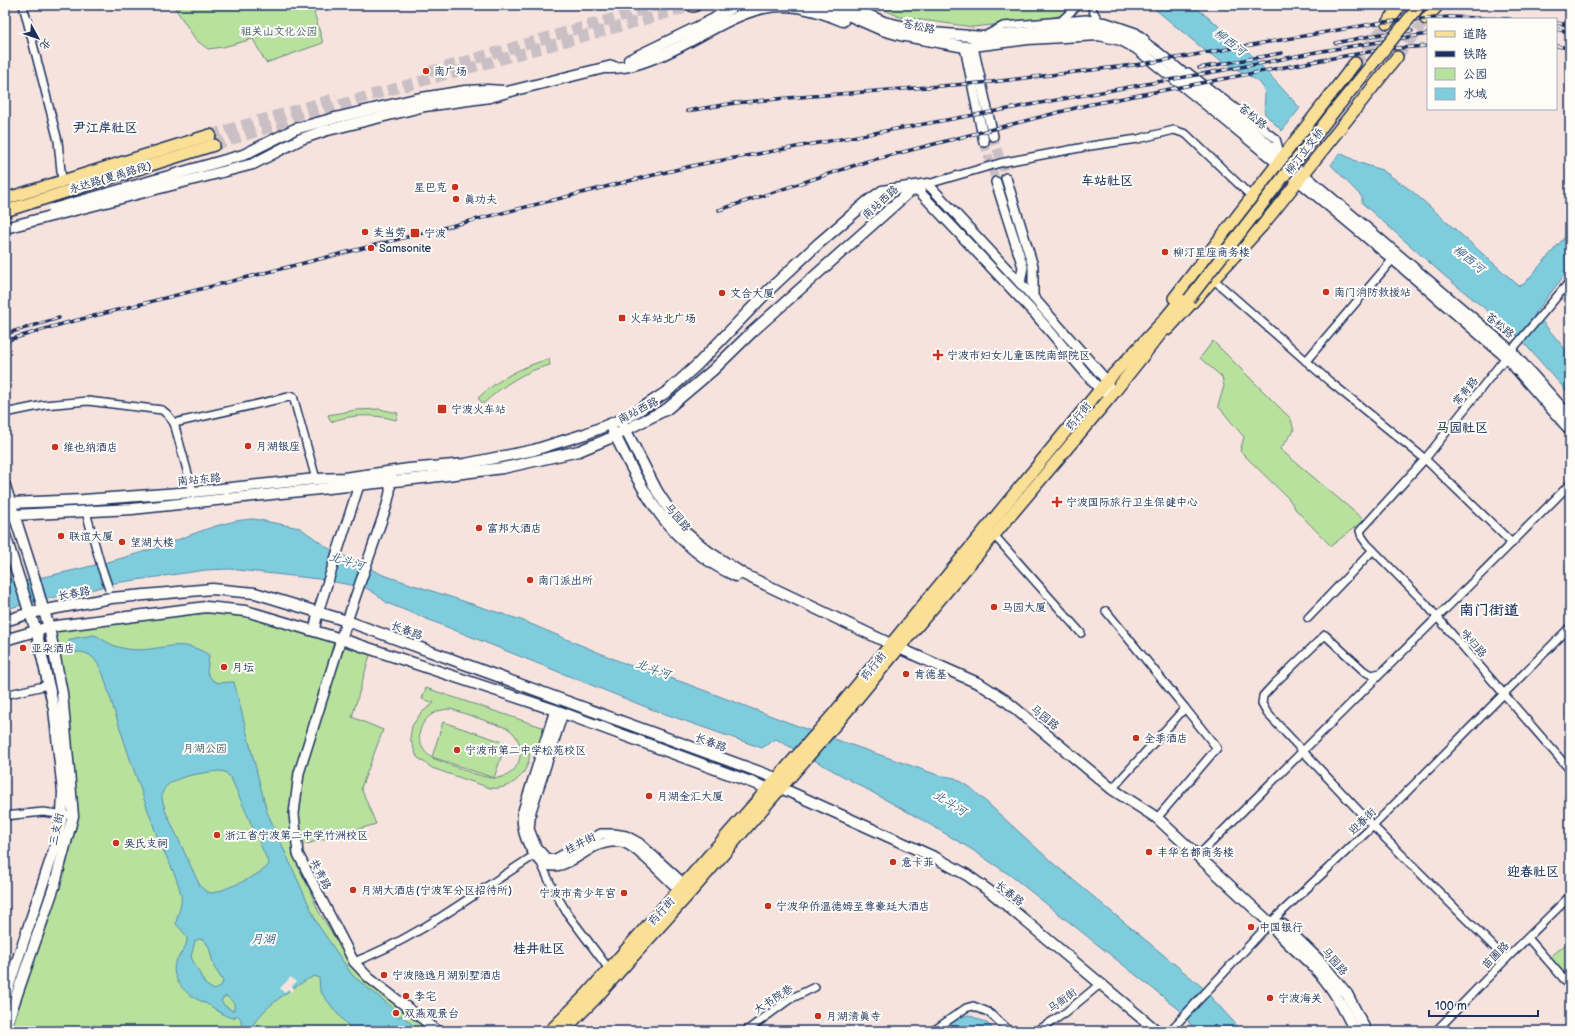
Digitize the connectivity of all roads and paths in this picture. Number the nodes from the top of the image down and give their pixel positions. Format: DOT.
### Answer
graph roads {
  1 [pos="23,5"];
  2 [pos="735,5"];
  3 [pos="825,5"];
  4 [pos="845,5"];
  5 [pos="1078,5"];
  6 [pos="1092,5"];
  7 [pos="1401,5"];
  8 [pos="1411,5"];
  9 [pos="1420,5"];
  10 [pos="1438,5"];
  11 [pos="1426,19"];
  12 [pos="1098,20"];
  13 [pos="1061,21"];
  14 [pos="1387,23"];
  15 [pos="983,37"];
  16 [pos="966,46"];
  17 [pos="1397,57"];
  18 [pos="1355,63"];
  19 [pos="607,68"];
  20 [pos="511,91"];
  21 [pos="993,136"];
  22 [pos="984,142"];
  23 [pos="1280,152"];
  24 [pos="1277,163"];
  25 [pos="1006,178"];
  26 [pos="1297,180"];
  27 [pos="62,181"];
  28 [pos="996,182"];
  29 [pos="928,184"];
  30 [pos="917,189"];
  31 [pos="1252,197"];
  32 [pos="5,199"];
  33 [pos="5,211"];
  34 [pos="5,221"];
  35 [pos="5,228"];
  36 [pos="1393,260"];
  37 [pos="1213,279"];
  38 [pos="1570,281"];
  39 [pos="1020,283"];
  40 [pos="1187,296"];
  41 [pos="1033,297"];
  42 [pos="1142,343"];
  43 [pos="1510,352"];
  44 [pos="1144,355"];
  45 [pos="1306,361"];
  46 [pos="1104,385"];
  47 [pos="1112,395"];
  48 [pos="5,413"];
  49 [pos="1570,417"];
  50 [pos="620,420"];
  51 [pos="174,423"];
  52 [pos="610,424"];
  53 [pos="625,430"];
  54 [pos="1570,430"];
  55 [pos="615,435"];
  56 [pos="1425,459"];
  57 [pos="390,476"];
  58 [pos="316,479"];
  59 [pos="361,480"];
  60 [pos="1570,484"];
  61 [pos="5,486"];
  62 [pos="193,492"];
  63 [pos="10,503"];
  64 [pos="86,512"];
  65 [pos="14,515"];
  66 [pos="1360,531"];
  67 [pos="5,535"];
  68 [pos="994,535"];
  69 [pos="1512,543"];
  70 [pos="1373,550"];
  71 [pos="767,585"];
  72 [pos="110,594"];
  73 [pos="43,608"];
  74 [pos="29,610"];
  75 [pos="1106,611"];
  76 [pos="318,612"];
  77 [pos="1308,618"];
  78 [pos="1437,618"];
  79 [pos="5,621"];
  80 [pos="347,621"];
  81 [pos="49,627"];
  82 [pos="1570,627"];
  83 [pos="36,630"];
  84 [pos="314,631"];
  85 [pos="1081,633"];
  86 [pos="341,639"];
  87 [pos="5,640"];
  88 [pos="895,646"];
  89 [pos="1380,673"];
  90 [pos="48,685"];
  91 [pos="1504,694"];
  92 [pos="5,695"];
  93 [pos="1185,708"];
  94 [pos="559,711"];
  95 [pos="1303,750"];
  96 [pos="1570,770"];
  97 [pos="780,784"];
  98 [pos="767,788"];
  99 [pos="1112,789"];
  100 [pos="62,815"];
  101 [pos="5,816"];
  102 [pos="73,816"];
  103 [pos="1156,818"];
  104 [pos="1373,826"];
  105 [pos="1198,856"];
  106 [pos="538,858"];
  107 [pos="682,887"];
  108 [pos="1570,896"];
  109 [pos="1270,923"];
  110 [pos="1528,938"];
  111 [pos="1506,959"];
  112 [pos="354,962"];
  113 [pos="609,969"];
  114 [pos="1100,984"];
  115 [pos="1570,986"];
  116 [pos="814,987"];
  117 [pos="5,995"];
  118 [pos="5,1029"];
  119 [pos="438,1031"];
  120 [pos="550,1031"];
  121 [pos="563,1031"];
  122 [pos="746,1031"];
  123 [pos="933,1031"];
  124 [pos="1010,1031"];
  125 [pos="1037,1031"];
  126 [pos="1157,1031"];
  127 [pos="1170,1031"];
  128 [pos="1355,1031"];
  129 [pos="1366,1031"];
  130 [pos="1436,1031"];
  1 -- 27 [label="street"];
  2 -- 19 [label="main road"];
  3 -- 16 [label="main road, 苍松路"];
  4 -- 15 [label="main road, 苍松路"];
  5 -- 13 [label="street"];
  6 -- 12 [label="street"];
  7 -- 14 [label="main road"];
  8 -- 40 [label="main road, 柳汀立交桥"];
  9 -- 40 [label="main road, 柳汀立交桥, bridge"];
  10 -- 11 [label="main road"];
  12 -- 13 [label="street"];
  12 -- 23 [label="street"];
  13 -- 15 [label="street"];
  15 -- 43 [label="main road, 苍松路"];
  16 -- 19 [label="main road"];
  16 -- 21 [label="street"];
  16 -- 22 [label="street"];
  16 -- 24 [label="main road, 苍松路"];
  17 -- 26 [label="main road"];
  18 -- 24 [label="main road"];
  19 -- 20 [label="main road"];
  20 -- 34 [label="main road, bridge"];
  20 -- 35 [label="main road, bridge"];
  24 -- 26 [label="main road, 苍松路"];
  24 -- 31 [label="main road"];
  25 -- 41 [label="street"];
  26 -- 36 [label="main road, 苍松路"];
  26 -- 37 [label="main road"];
  27 -- 32 [label="main road, 永达路(夏禹路段)"];
  27 -- 33 [label="main road, 永达路(夏禹路段)"];
  28 -- 39 [label="street"];
  29 -- 30 [label="main road, 南站西路"];
  29 -- 31 [label="street"];
  29 -- 39 [label="street"];
  29 -- 50 [label="main road, 南站西路"];
  30 -- 46 [label="street"];
  30 -- 53 [label="main road, 南站西路"];
  31 -- 42 [label="main road"];
  36 -- 43 [label="main road, 苍松路"];
  36 -- 45 [label="street"];
  37 -- 44 [label="main road"];
  37 -- 45 [label="street"];
  38 -- 43 [label="street, 常青路"];
  39 -- 41 [label="street"];
  40 -- 42 [label="main road, 药行街"];
  40 -- 44 [label="main road, 药行街"];
  41 -- 46 [label="street"];
  42 -- 46 [label="main road, 药行街"];
  43 -- 49 [label="main road, 苍松路"];
  43 -- 54 [label="main road, 苍松路"];
  43 -- 56 [label="street, 常青路"];
  44 -- 47 [label="main road, 药行街"];
  45 -- 56 [label="street"];
  46 -- 47 [label="street"];
  46 -- 88 [label="main road, 药行街"];
  47 -- 68 [label="main road, 药行街"];
  48 -- 51 [label="street"];
  50 -- 52 [label="main road, 南站西路"];
  50 -- 53 [label="main road, 马园路"];
  51 -- 58 [label="street"];
  51 -- 62 [label="street"];
  52 -- 55 [label="main road, 马园路"];
  52 -- 57 [label="main road, 南站西路"];
  53 -- 55 [label="main road, 南站西路"];
  53 -- 71 [label="main road, 马园路"];
  55 -- 57 [label="main road, 南站西路"];
  55 -- 71 [label="main road, 马园路"];
  56 -- 66 [label="street, 常青路"];
  56 -- 69 [label="street"];
  57 -- 59 [label="main road, 南站东路"];
  57 -- 80 [label="street"];
  58 -- 59 [label="main road, 南站东路"];
  58 -- 62 [label="main road, 南站东路"];
  59 -- 64 [label="main road, 南站东路"];
  59 -- 76 [label="street"];
  60 -- 69 [label="street"];
  61 -- 63 [label="main road"];
  62 -- 63 [label="main road, 南站东路"];
  63 -- 65 [label="main road"];
  64 -- 65 [label="main road, 南站东路"];
  64 -- 72 [label="street, bridge"];
  65 -- 73 [label="main road, bridge"];
  66 -- 70 [label="street, 咏归路"];
  67 -- 74 [label="main road, bridge"];
  68 -- 85 [label="street"];
  68 -- 88 [label="main road, 药行街"];
  69 -- 78 [label="street"];
  70 -- 77 [label="street"];
  70 -- 78 [label="street, 咏归路"];
  71 -- 88 [label="main road, 马园路"];
  72 -- 73 [label="main road, 长春路"];
  72 -- 76 [label="main road, 长春路"];
  73 -- 74 [label="main road, 长春路"];
  73 -- 81 [label="main road, 三支街"];
  74 -- 79 [label="main road, 长春路"];
  74 -- 83 [label="main road, 三支街"];
  75 -- 93 [label="street"];
  76 -- 80 [label="main road, 长春路"];
  76 -- 84 [label="street"];
  78 -- 89 [label="street"];
  78 -- 91 [label="street, 咏归路"];
  80 -- 86 [label="main road"];
  80 -- 97 [label="main road, 长春路"];
  81 -- 83 [label="main road"];
  81 -- 84 [label="main road"];
  81 -- 102 [label="main road, 三支街"];
  82 -- 91 [label="street, 迎春街"];
  83 -- 87 [label="main road"];
  83 -- 90 [label="main road, 三支街"];
  84 -- 86 [label="main road"];
  86 -- 94 [label="main road"];
  86 -- 112 [label="street, 共青路"];
  88 -- 97 [label="main road, 药行街"];
  88 -- 99 [label="main road, 马园路"];
  89 -- 95 [label="street"];
  89 -- 95 [label="street"];
  90 -- 92 [label="street"];
  90 -- 100 [label="main road, 三支街"];
  91 -- 96 [label="street, 咏归路"];
  91 -- 104 [label="street, 迎春街"];
  93 -- 99 [label="street"];
  93 -- 103 [label="street"];
  94 -- 98 [label="main road"];
  94 -- 106 [label="street"];
  94 -- 107 [label="street, 桂井街"];
  95 -- 104 [label="street"];
  95 -- 105 [label="street"];
  97 -- 98 [label="main road, 药行街"];
  97 -- 114 [label="main road, 长春路"];
  97 -- 121 [label="main road, 药行街"];
  98 -- 107 [label="main road, 药行街"];
  99 -- 103 [label="main road, 马园路"];
  100 -- 101 [label="street"];
  100 -- 102 [label="street"];
  100 -- 117 [label="main road, 三支街"];
  102 -- 118 [label="main road, 三支街"];
  103 -- 105 [label="main road, 马园路"];
  104 -- 109 [label="street, 迎春街"];
  104 -- 111 [label="street"];
  105 -- 109 [label="main road, 马园路"];
  106 -- 107 [label="street, 桂井街"];
  106 -- 112 [label="street"];
  106 -- 113 [label="street"];
  107 -- 113 [label="main road, 药行街"];
  108 -- 110 [label="street, 苗圃路"];
  109 -- 127 [label="street, 迎春街"];
  109 -- 128 [label="main road, 马园路"];
  109 -- 129 [label="main road, 马园路"];
  110 -- 111 [label="street, 苗圃路"];
  110 -- 115 [label="street"];
  111 -- 130 [label="street, 苗圃路"];
  112 -- 119 [label="street, 共青路"];
  113 -- 120 [label="main road, 药行街"];
  114 -- 125 [label="street, 马衙街"];
  114 -- 126 [label="main road, 长春路"];
  116 -- 122 [label="street, 大书院巷"];
  123 -- 124 [label="street"];
}
